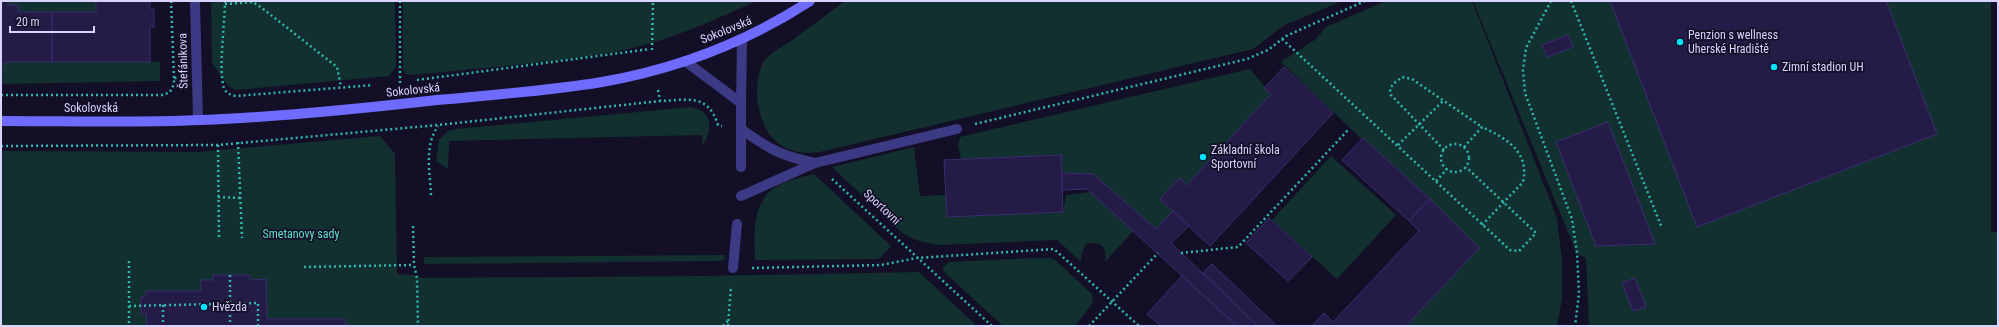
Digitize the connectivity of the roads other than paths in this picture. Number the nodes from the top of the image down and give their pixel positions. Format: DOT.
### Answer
graph roads {
  1 [pos="195,1"];
  2 [pos="810,1"];
  3 [pos="742,39"];
  4 [pos="685,61"];
  5 [pos="741,103"];
  6 [pos="198,120"];
  7 [pos="1,121"];
  8 [pos="740,129"];
  9 [pos="957,129"];
  10 [pos="815,163"];
  11 [pos="741,168"];
  12 [pos="740,196"];
  13 [pos="737,224"];
  14 [pos="734,268"];
  1 -- 6 [label="street, Štefánikova"];
  2 -- 3 [label="main road, Sokolovská"];
  3 -- 4 [label="main road, Sokolovská"];
  3 -- 5 [label="street"];
  4 -- 5 [label="street"];
  4 -- 6 [label="main road, Sokolovská"];
  5 -- 8 [label="street"];
  6 -- 7 [label="main road, Sokolovská"];
  8 -- 10 [label="street"];
  8 -- 11 [label="street"];
  9 -- 10 [label="street"];
  10 -- 12 [label="street"];
  13 -- 14 [label="street"];
}
